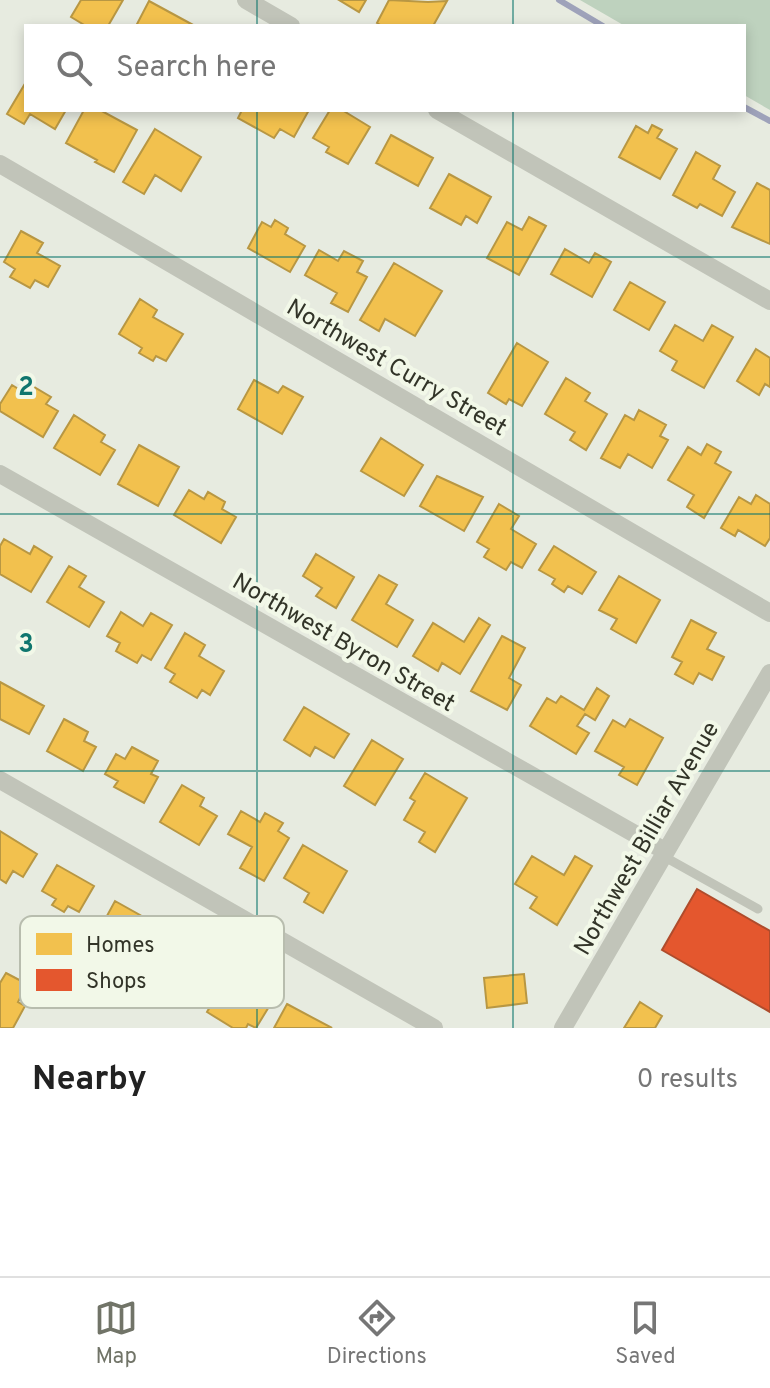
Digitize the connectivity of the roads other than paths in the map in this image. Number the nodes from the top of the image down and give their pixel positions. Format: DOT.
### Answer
graph roads {
  1 [pos="246,0"];
  2 [pos="288,24"];
  3 [pos="440,112"];
  4 [pos="0,164"];
  5 [pos="770,301"];
  6 [pos="0,474"];
  7 [pos="770,613"];
  8 [pos="770,673"];
  9 [pos="0,780"];
  10 [pos="664,853"];
  11 [pos="758,909"];
  12 [pos="238,916"];
  13 [pos="284,942"];
  14 [pos="434,1028"];
  15 [pos="563,1028"];
  1 -- 2 [label="street"];
  3 -- 5 [label="street"];
  4 -- 7 [label="street, Northwest Curry Street"];
  6 -- 10 [label="street, Northwest Byron Street"];
  8 -- 10 [label="street, Northwest Billiar Avenue"];
  9 -- 12 [label="street"];
  10 -- 11 [label="lane"];
  10 -- 15 [label="street, Northwest Billiar Avenue"];
  13 -- 14 [label="street"];
}
